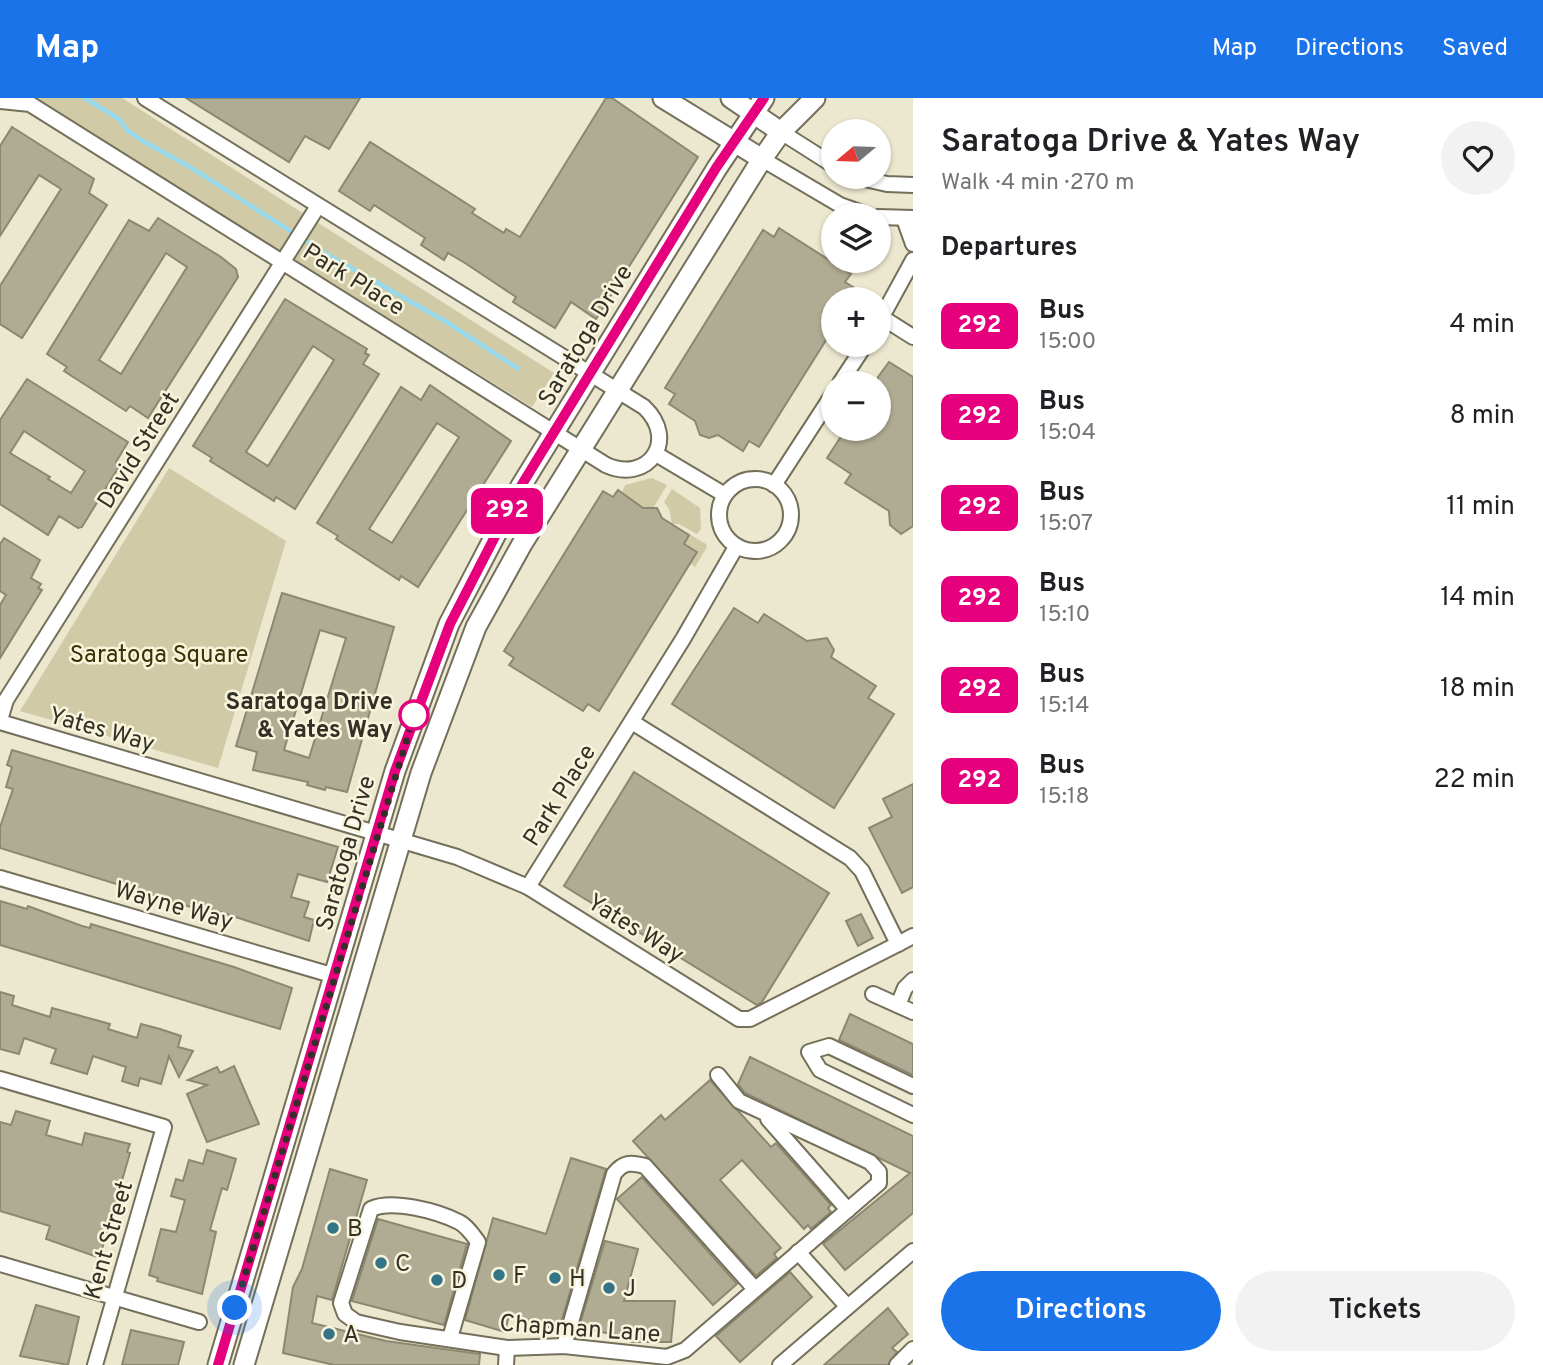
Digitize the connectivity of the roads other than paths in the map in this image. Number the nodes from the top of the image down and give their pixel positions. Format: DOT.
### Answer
graph roads {
  1 [pos="145,98"];
  2 [pos="663,98"];
  3 [pos="731,98"];
  4 [pos="815,98"];
  5 [pos="0,100"];
  6 [pos="29,101"];
  7 [pos="759,106"];
  8 [pos="781,132"];
  9 [pos="734,142"];
  10 [pos="821,158"];
  11 [pos="762,159"];
  12 [pos="891,184"];
  13 [pos="913,185"];
  14 [pos="836,203"];
  15 [pos="318,206"];
  16 [pos="908,218"];
  17 [pos="913,244"];
  18 [pos="287,256"];
  19 [pos="913,260"];
  20 [pos="891,298"];
  21 [pos="891,326"];
  22 [pos="913,337"];
  23 [pos="590,373"];
  24 [pos="619,391"];
  25 [pos="821,413"];
  26 [pos="555,431"];
  27 [pos="581,450"];
  28 [pos="656,454"];
  29 [pos="774,485"];
  30 [pos="725,495"];
  31 [pos="737,547"];
  32 [pos="0,721"];
  33 [pos="632,722"];
  34 [pos="377,832"];
  35 [pos="401,839"];
  36 [pos="0,878"];
  37 [pos="528,887"];
  38 [pos="913,936"];
  39 [pos="898,944"];
  40 [pos="335,976"];
  41 [pos="913,980"];
  42 [pos="873,994"];
  43 [pos="898,1005"];
  44 [pos="913,1012"];
  45 [pos="718,1075"];
  46 [pos="0,1079"];
  47 [pos="913,1086"];
  48 [pos="765,1115"];
  49 [pos="913,1115"];
  50 [pos="848,1210"];
  51 [pos="913,1251"];
  52 [pos="798,1252"];
  53 [pos="0,1264"];
  54 [pos="754,1288"];
  55 [pos="115,1298"];
  56 [pos="847,1306"];
  57 [pos="199,1322"];
  58 [pos="450,1338"];
  59 [pos="564,1346"];
  60 [pos="508,1348"];
  61 [pos="913,1349"];
  62 [pos="95,1365"];
  63 [pos="218,1365"];
  64 [pos="244,1365"];
  65 [pos="506,1365"];
  66 [pos="780,1365"];
  67 [pos="897,1365"];
  1 -- 15 [label="street, Park Place"];
  2 -- 9 [label="main road"];
  3 -- 7 [label="main road"];
  4 -- 8 [label="main road, Saratoga Drive"];
  5 -- 6 [label="street, Park Place"];
  6 -- 18 [label="street, Park Place"];
  7 -- 8 [label="main road"];
  7 -- 9 [label="main road, Saratoga Drive"];
  8 -- 10 [label="street"];
  8 -- 11 [label="main road, Saratoga Drive"];
  9 -- 11 [label="main road"];
  9 -- 23 [label="main road, Saratoga Drive"];
  11 -- 14 [label="street"];
  11 -- 24 [label="main road, Saratoga Drive"];
  12 -- 13 [label="street"];
  15 -- 18 [label="street, David Street"];
  15 -- 23 [label="street, Park Place"];
  16 -- 17 [label="street"];
  18 -- 26 [label="street, Park Place"];
  18 -- 32 [label="street, David Street"];
  19 -- 20 [label="street"];
  21 -- 22 [label="street"];
  23 -- 24 [label="street, Park Place"];
  23 -- 26 [label="main road, Saratoga Drive"];
  24 -- 27 [label="main road, Saratoga Drive"];
  24 -- 28 [label="street, Park Place"];
  25 -- 29 [label="street"];
  26 -- 27 [label="street, Park Place"];
  26 -- 34 [label="main road, Saratoga Drive"];
  27 -- 28 [label="street, Park Place"];
  27 -- 35 [label="main road, Saratoga Drive"];
  28 -- 30 [label="street"];
  29 -- 30 [label="street"];
  29 -- 31 [label="street"];
  30 -- 31 [label="street"];
  31 -- 33 [label="street, Park Place"];
  32 -- 34 [label="street, Yates Way"];
  33 -- 37 [label="street, Park Place"];
  33 -- 39 [label="street"];
  34 -- 35 [label="street, Yates Way"];
  34 -- 40 [label="main road, Saratoga Drive"];
  35 -- 37 [label="street, Yates Way"];
  35 -- 64 [label="main road, Saratoga Drive"];
  36 -- 40 [label="street, Wayne Way"];
  37 -- 39 [label="street, Yates Way"];
  38 -- 39 [label="street"];
  40 -- 63 [label="main road, Saratoga Drive"];
  41 -- 43 [label="street"];
  42 -- 43 [label="street"];
  43 -- 44 [label="street"];
  45 -- 48 [label="street"];
  46 -- 55 [label="street, Kent Street"];
  47 -- 49 [label="street"];
  48 -- 50 [label="street"];
  48 -- 50 [label="street, Chapman Lane"];
  50 -- 52 [label="street, Chapman Lane"];
  51 -- 56 [label="street"];
  52 -- 54 [label="street, Chapman Lane"];
  52 -- 56 [label="street"];
  53 -- 55 [label="street"];
  54 -- 59 [label="street, Chapman Lane"];
  54 -- 59 [label="street"];
  55 -- 57 [label="street"];
  55 -- 62 [label="street, Kent Street"];
  56 -- 66 [label="street"];
  58 -- 58 [label="street, Chapman Lane"];
  58 -- 60 [label="street, Chapman Lane"];
  59 -- 60 [label="street, Chapman Lane"];
  60 -- 65 [label="street"];
  61 -- 67 [label="street"];
}
